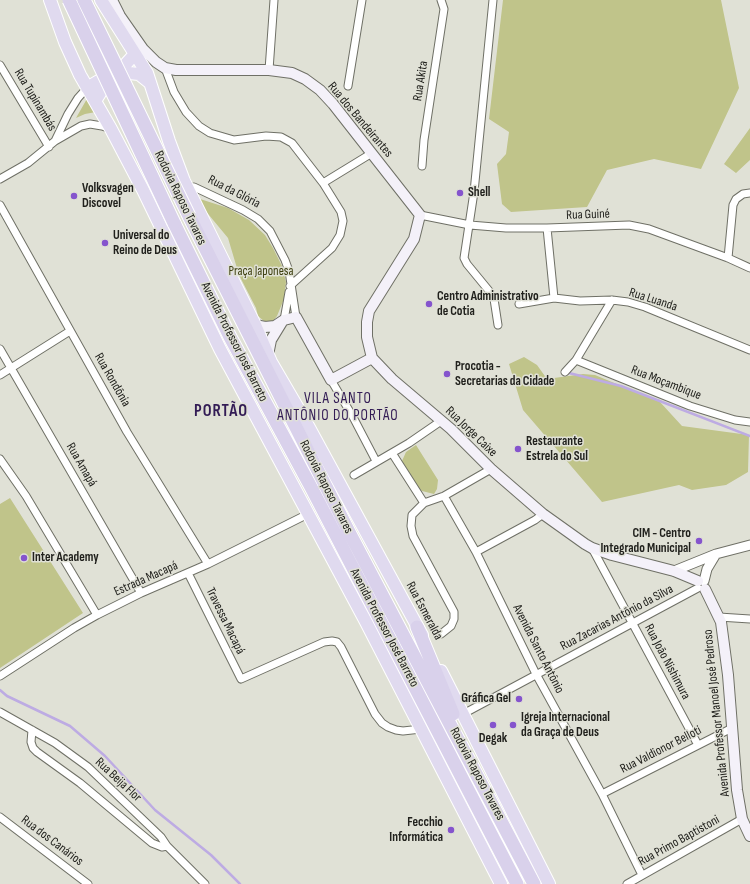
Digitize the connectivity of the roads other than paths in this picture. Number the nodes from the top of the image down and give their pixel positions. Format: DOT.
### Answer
graph roads {
  1 [pos="50,0"];
  2 [pos="69,0"];
  3 [pos="84,0"];
  4 [pos="101,0"];
  5 [pos="112,0"];
  6 [pos="274,0"];
  7 [pos="362,0"];
  8 [pos="442,0"];
  9 [pos="493,0"];
  10 [pos="135,54"];
  11 [pos="0,65"];
  12 [pos="165,68"];
  13 [pos="269,70"];
  14 [pos="80,75"];
  15 [pos="101,79"];
  16 [pos="150,83"];
  17 [pos="348,86"];
  18 [pos="87,88"];
  19 [pos="95,101"];
  20 [pos="111,129"];
  21 [pos="55,141"];
  22 [pos="49,147"];
  23 [pos="372,153"];
  24 [pos="422,166"];
  25 [pos="0,179"];
  26 [pos="323,183"];
  27 [pos="189,184"];
  28 [pos="750,193"];
  29 [pos="0,205"];
  30 [pos="420,215"];
  31 [pos="470,225"];
  32 [pos="547,228"];
  33 [pos="728,258"];
  34 [pos="750,268"];
  35 [pos="290,286"];
  36 [pos="554,298"];
  37 [pos="612,300"];
  38 [pos="519,304"];
  39 [pos="296,318"];
  40 [pos="284,320"];
  41 [pos="255,325"];
  42 [pos="498,325"];
  43 [pos="70,331"];
  44 [pos="0,349"];
  45 [pos="750,350"];
  46 [pos="268,355"];
  47 [pos="372,358"];
  48 [pos="576,360"];
  49 [pos="11,369"];
  50 [pos="565,372"];
  51 [pos="0,375"];
  52 [pos="331,380"];
  53 [pos="441,421"];
  54 [pos="750,422"];
  55 [pos="392,453"];
  56 [pos="0,459"];
  57 [pos="376,461"];
  58 [pos="491,469"];
  59 [pos="354,475"];
  60 [pos="444,496"];
  61 [pos="424,504"];
  62 [pos="308,514"];
  63 [pos="543,514"];
  64 [pos="750,545"];
  65 [pos="592,548"];
  66 [pos="476,552"];
  67 [pos="716,554"];
  68 [pos="208,564"];
  69 [pos="674,571"];
  70 [pos="188,573"];
  71 [pos="701,585"];
  72 [pos="141,593"];
  73 [pos="97,615"];
  74 [pos="719,617"];
  75 [pos="750,619"];
  76 [pos="632,624"];
  77 [pos="417,627"];
  78 [pos="441,634"];
  79 [pos="536,674"];
  80 [pos="0,676"];
  81 [pos="0,712"];
  82 [pos="463,714"];
  83 [pos="732,728"];
  84 [pos="421,729"];
  85 [pos="32,730"];
  86 [pos="698,745"];
  87 [pos="470,761"];
  88 [pos="602,794"];
  89 [pos="0,817"];
  90 [pos="742,819"];
  91 [pos="750,836"];
  92 [pos="168,846"];
  93 [pos="642,875"];
  94 [pos="88,884"];
  95 [pos="205,884"];
  96 [pos="501,884"];
  97 [pos="516,884"];
  98 [pos="534,884"];
  99 [pos="549,884"];
  100 [pos="627,884"];
  1 -- 14 [label="highway, Avenida Professor José Barreto"];
  2 -- 97 [label="highway, Rodovia Raposo Tavares, bridge"];
  3 -- 87 [label="highway, Rodovia Raposo Tavares, bridge"];
  4 -- 10 [label="highway"];
  5 -- 12 [label="main road"];
  6 -- 13 [label="street"];
  7 -- 17 [label="street"];
  8 -- 24 [label="street, Rua Akita"];
  9 -- 31 [label="street"];
  10 -- 15 [label="highway"];
  10 -- 16 [label="highway"];
  11 -- 22 [label="street, Rua Tupinambás"];
  12 -- 13 [label="main road, Rua dos Bandeirantes"];
  12 -- 26 [label="street"];
  13 -- 23 [label="main road, Rua dos Bandeirantes"];
  14 -- 15 [label="highway"];
  14 -- 18 [label="highway, Avenida Professor José Barreto"];
  15 -- 18 [label="highway"];
  16 -- 19 [label="highway"];
  16 -- 27 [label="highway"];
  18 -- 19 [label="highway, Avenida Professor José Barreto"];
  18 -- 21 [label="street"];
  19 -- 20 [label="highway, Avenida Professor José Barreto"];
  20 -- 21 [label="street"];
  20 -- 62 [label="highway, Avenida Professor José Barreto"];
  21 -- 22 [label="street"];
  22 -- 25 [label="street"];
  23 -- 26 [label="street"];
  23 -- 30 [label="main road, Rua dos Bandeirantes"];
  26 -- 35 [label="street"];
  27 -- 35 [label="street, Rua da Glória"];
  27 -- 41 [label="highway, Avenida Professor José Barreto"];
  28 -- 33 [label="street"];
  29 -- 43 [label="street, Rua Rondônia"];
  30 -- 31 [label="street, Rua Guiné"];
  30 -- 47 [label="main road"];
  31 -- 32 [label="street, Rua Guiné"];
  31 -- 42 [label="street"];
  32 -- 33 [label="street, Rua Guiné"];
  32 -- 36 [label="street"];
  33 -- 34 [label="street, Rua Guiné"];
  35 -- 39 [label="street"];
  35 -- 40 [label="street"];
  36 -- 37 [label="street, Rua Luanda"];
  36 -- 38 [label="street, Rua Luanda"];
  37 -- 45 [label="street, Rua Luanda"];
  37 -- 48 [label="street"];
  39 -- 40 [label="main road"];
  39 -- 52 [label="main road"];
  40 -- 41 [label="main road"];
  40 -- 46 [label="main road"];
  41 -- 46 [label="highway, Avenida Professor José Barreto"];
  43 -- 49 [label="street"];
  43 -- 68 [label="street, Rua Rondônia"];
  44 -- 49 [label="street, Rua Amapá"];
  46 -- 77 [label="highway, Rua Esmeralda"];
  47 -- 52 [label="main road"];
  47 -- 53 [label="main road, Rua Jorge Caixe"];
  48 -- 50 [label="street"];
  48 -- 54 [label="street, Rua Moçambique"];
  49 -- 51 [label="street"];
  49 -- 72 [label="street, Rua Amapá"];
  52 -- 57 [label="street"];
  53 -- 55 [label="street"];
  53 -- 58 [label="main road, Rua Jorge Caixe"];
  55 -- 57 [label="street"];
  55 -- 61 [label="street"];
  56 -- 73 [label="street"];
  57 -- 59 [label="street"];
  58 -- 60 [label="street"];
  58 -- 63 [label="main road, Rua Jorge Caixe"];
  60 -- 61 [label="street"];
  60 -- 66 [label="street, Avenida Santo Antônio"];
  61 -- 78 [label="street"];
  62 -- 68 [label="street, Estrada Macapá"];
  62 -- 84 [label="highway, Avenida Professor José Barreto"];
  63 -- 65 [label="main road, Rua Jorge Caixe"];
  63 -- 66 [label="street"];
  64 -- 67 [label="street"];
  65 -- 69 [label="main road, Rua Jorge Caixe"];
  65 -- 76 [label="street, Rua João Nishimura"];
  66 -- 79 [label="street, Avenida Santo Antônio"];
  67 -- 69 [label="street"];
  67 -- 71 [label="street"];
  68 -- 70 [label="street, Estrada Macapá"];
  69 -- 71 [label="main road, Rua Jorge Caixe"];
  70 -- 72 [label="street, Estrada Macapá"];
  70 -- 84 [label="street, Travessa Macapá"];
  71 -- 74 [label="main road, Avenida Professor Manoel José Pedroso"];
  71 -- 76 [label="street, Rua Zacarias Antônio da Silva"];
  72 -- 73 [label="street, Estrada Macapá"];
  73 -- 80 [label="street, Estrada Macapá"];
  74 -- 75 [label="street"];
  74 -- 83 [label="main road, Avenida Professor Manoel José Pedroso"];
  76 -- 79 [label="street, Rua Zacarias Antônio da Silva"];
  76 -- 86 [label="street, Rua João Nishimura"];
  77 -- 82 [label="highway, Rua Esmeralda"];
  77 -- 87 [label="highway"];
  79 -- 82 [label="street, Rua Zacarias Antônio da Silva"];
  79 -- 88 [label="street, Avenida Santo Antônio"];
  81 -- 85 [label="street, Rua Beija Flor"];
  82 -- 99 [label="highway, Rua Esmeralda"];
  83 -- 86 [label="street, Rua Valdionor Belloti"];
  83 -- 90 [label="main road, Avenida Professor Manoel José Pedroso"];
  84 -- 96 [label="highway, Avenida Professor José Barreto"];
  85 -- 92 [label="street, Rua Beija Flor"];
  85 -- 92 [label="street"];
  86 -- 88 [label="street, Rua Valdionor Belloti"];
  87 -- 98 [label="highway, Rodovia Raposo Tavares"];
  88 -- 93 [label="street, Avenida Santo Antônio"];
  89 -- 94 [label="street, Rua dos Canários"];
  90 -- 91 [label="main road, Avenida Professor Manoel José Pedroso"];
  90 -- 93 [label="street, Rua Primo Baptistoni"];
  92 -- 95 [label="street, Rua Beija Flor"];
  93 -- 100 [label="street, Rua Primo Baptistoni"];
}
